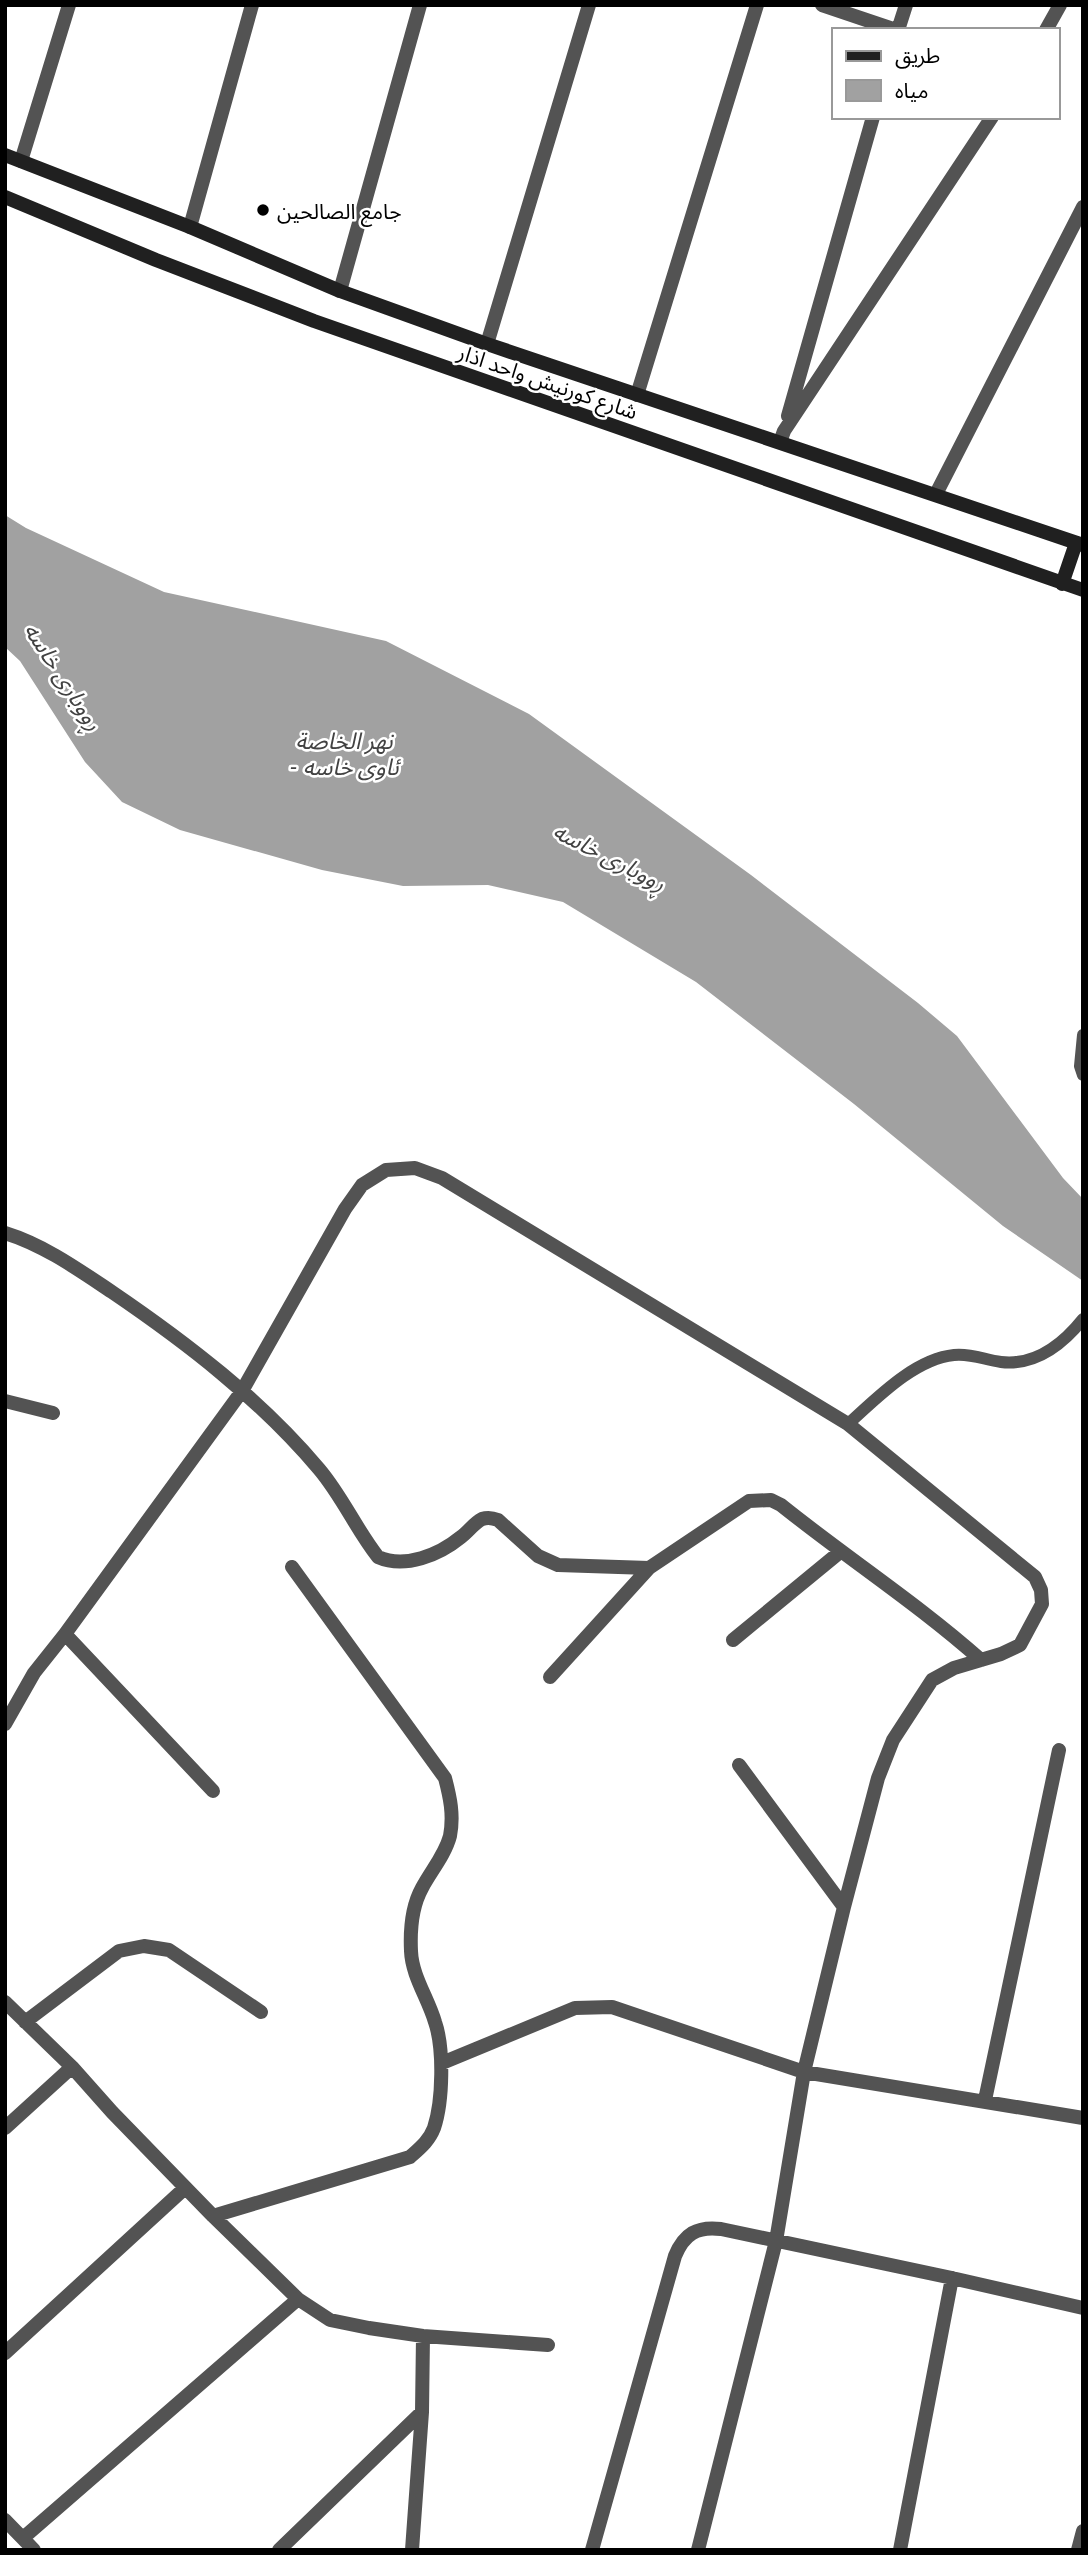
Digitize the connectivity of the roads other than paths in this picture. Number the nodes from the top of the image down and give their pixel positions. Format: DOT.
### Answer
graph roads {
  1 [pos="69,5"];
  2 [pos="252,5"];
  3 [pos="420,5"];
  4 [pos="589,5"];
  5 [pos="757,5"];
  6 [pos="822,5"];
  7 [pos="906,5"];
  8 [pos="1060,5"];
  9 [pos="891,28"];
  10 [pos="898,28"];
  11 [pos="1047,28"];
  12 [pos="872,119"];
  13 [pos="991,119"];
  14 [pos="5,155"];
  15 [pos="21,162"];
  16 [pos="5,197"];
  17 [pos="1083,207"];
  18 [pos="190,227"];
  19 [pos="340,291"];
  20 [pos="487,344"];
  21 [pos="637,395"];
  22 [pos="782,436"];
  23 [pos="936,494"];
  24 [pos="1079,544"];
  25 [pos="1062,584"];
  26 [pos="1083,590"];
  27 [pos="1083,1035"];
  28 [pos="1083,1075"];
  29 [pos="5,1233"];
  30 [pos="1083,1319"];
  31 [pos="242,1391"];
  32 [pos="5,1401"];
  33 [pos="53,1413"];
  34 [pos="848,1424"];
  35 [pos="840,1552"];
  36 [pos="292,1567"];
  37 [pos="649,1568"];
  38 [pos="65,1634"];
  39 [pos="733,1640"];
  40 [pos="981,1660"];
  41 [pos="550,1677"];
  42 [pos="5,1724"];
  43 [pos="1059,1750"];
  44 [pos="738,1765"];
  45 [pos="213,1791"];
  46 [pos="844,1907"];
  47 [pos="5,2002"];
  48 [pos="261,2012"];
  49 [pos="25,2022"];
  50 [pos="442,2063"];
  51 [pos="72,2067"];
  52 [pos="804,2072"];
  53 [pos="985,2100"];
  54 [pos="1083,2118"];
  55 [pos="5,2127"];
  56 [pos="185,2188"];
  57 [pos="213,2216"];
  58 [pos="776,2241"];
  59 [pos="953,2278"];
  60 [pos="298,2300"];
  61 [pos="1083,2308"];
  62 [pos="423,2336"];
  63 [pos="548,2345"];
  64 [pos="5,2353"];
  65 [pos="422,2412"];
  66 [pos="5,2520"];
  67 [pos="1083,2531"];
  68 [pos="23,2538"];
  69 [pos="34,2550"];
  70 [pos="279,2550"];
  71 [pos="412,2550"];
  72 [pos="592,2550"];
  73 [pos="698,2550"];
  74 [pos="900,2550"];
  75 [pos="1078,2550"];
  1 -- 15 [label="street"];
  2 -- 18 [label="street"];
  3 -- 19 [label="street"];
  4 -- 20 [label="street"];
  5 -- 21 [label="street"];
  6 -- 9 [label="street"];
  7 -- 10 [label="street"];
  8 -- 11 [label="street"];
  12 -- 22 [label="street"];
  13 -- 22 [label="street"];
  14 -- 15 [label="main road, شارع كورنيش واحد اذار"];
  15 -- 18 [label="main road, شارع كورنيش واحد اذار"];
  16 -- 25 [label="main road, شارع كورنيش واحد اذار"];
  17 -- 23 [label="street"];
  18 -- 19 [label="main road, شارع كورنيش واحد اذار"];
  19 -- 20 [label="main road, شارع كورنيش واحد اذار"];
  20 -- 21 [label="main road, شارع كورنيش واحد اذار"];
  21 -- 22 [label="main road, شارع كورنيش واحد اذار"];
  22 -- 23 [label="main road, شارع كورنيش واحد اذار"];
  23 -- 24 [label="main road, شارع كورنيش واحد اذار"];
  24 -- 25 [label="main road"];
  25 -- 26 [label="main road, شارع كورنيش واحد اذار"];
  27 -- 28 [label="lane"];
  29 -- 31 [label="street"];
  30 -- 34 [label="lane"];
  31 -- 34 [label="street"];
  31 -- 37 [label="street"];
  31 -- 38 [label="street"];
  32 -- 33 [label="street"];
  34 -- 40 [label="street"];
  35 -- 37 [label="street"];
  35 -- 39 [label="street"];
  35 -- 40 [label="street"];
  36 -- 50 [label="street"];
  37 -- 41 [label="street"];
  38 -- 42 [label="street"];
  38 -- 45 [label="street"];
  40 -- 46 [label="street"];
  43 -- 53 [label="street"];
  44 -- 46 [label="street"];
  46 -- 52 [label="street"];
  47 -- 49 [label="street"];
  48 -- 49 [label="street"];
  49 -- 51 [label="street"];
  50 -- 52 [label="street"];
  50 -- 57 [label="street"];
  51 -- 55 [label="street"];
  51 -- 56 [label="street"];
  52 -- 53 [label="street"];
  52 -- 58 [label="street"];
  53 -- 54 [label="street"];
  56 -- 57 [label="street"];
  56 -- 64 [label="street"];
  57 -- 60 [label="street"];
  58 -- 59 [label="street"];
  58 -- 72 [label="street"];
  58 -- 73 [label="street"];
  59 -- 61 [label="street"];
  59 -- 74 [label="street"];
  60 -- 62 [label="street"];
  60 -- 68 [label="street"];
  62 -- 63 [label="street"];
  62 -- 65 [label="street"];
  65 -- 70 [label="street"];
  65 -- 71 [label="street"];
  66 -- 68 [label="street"];
  67 -- 75 [label="street"];
  68 -- 69 [label="street"];
}
